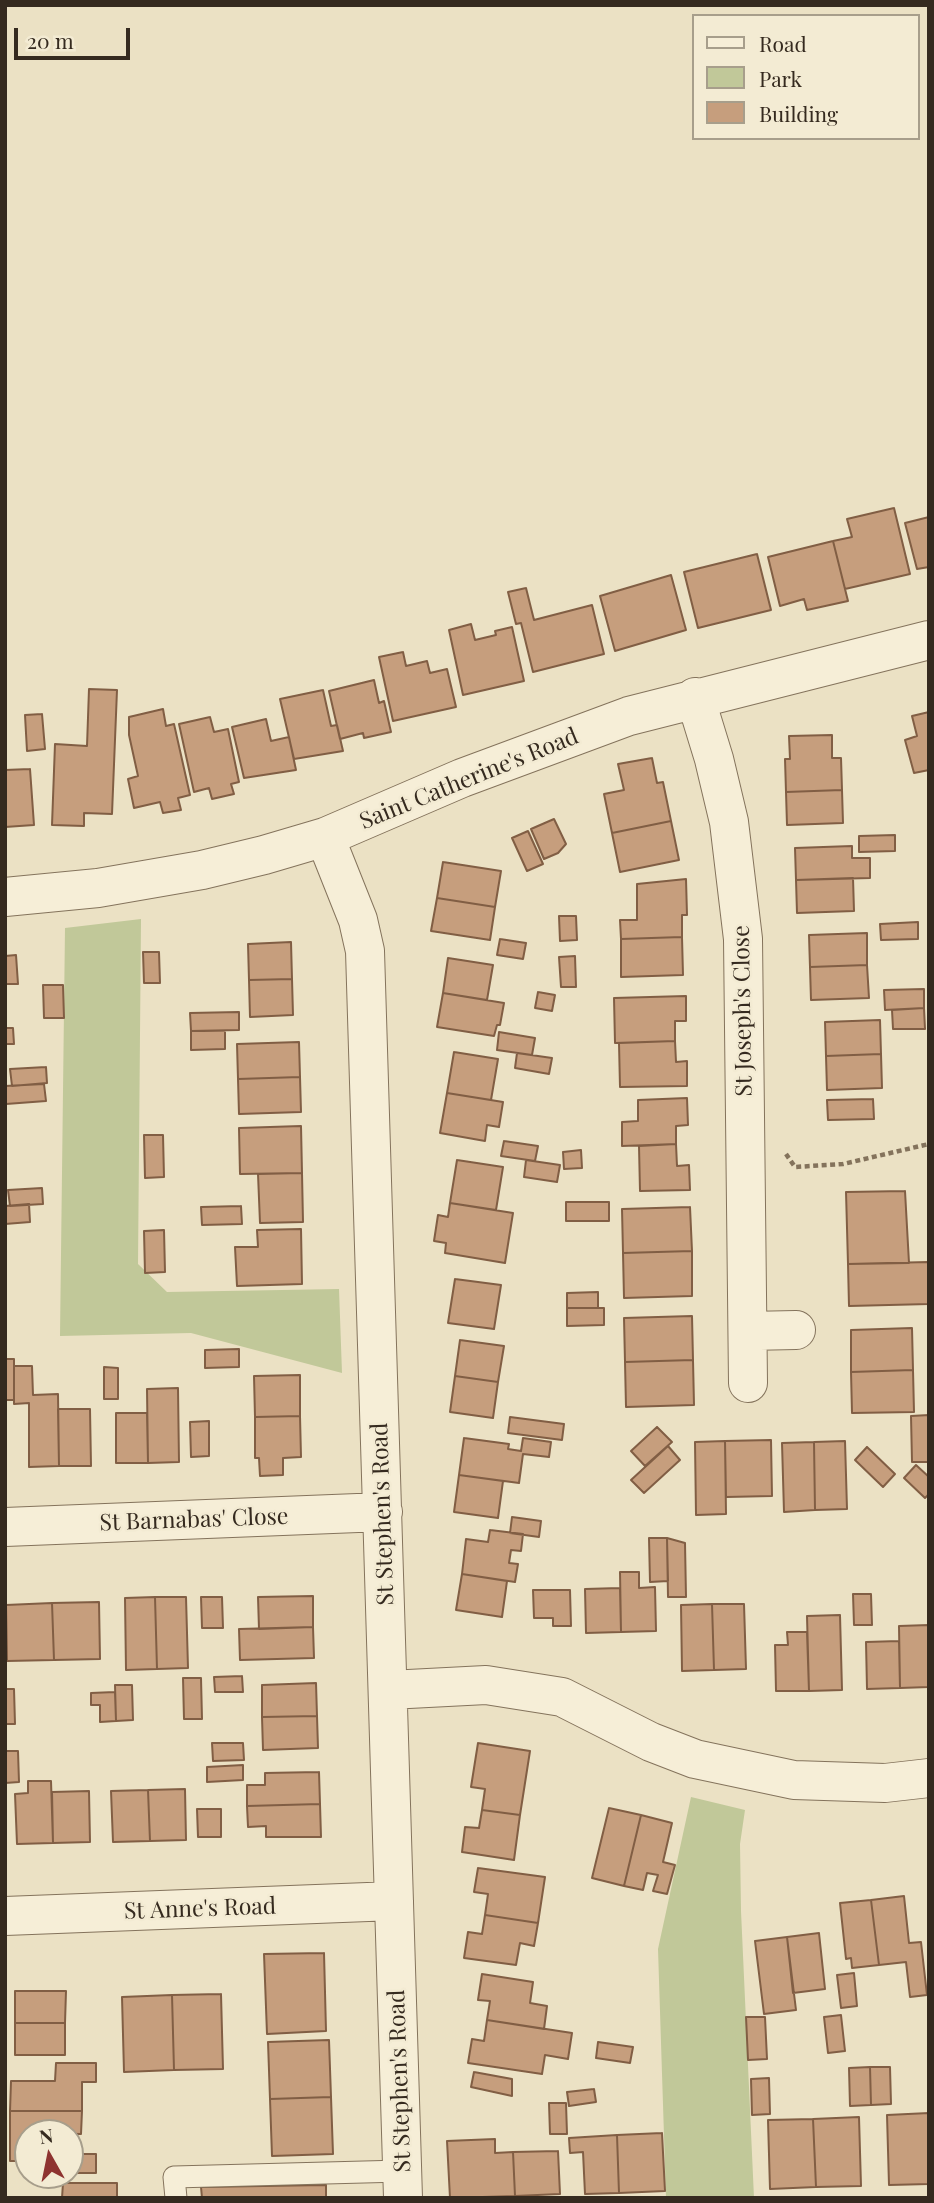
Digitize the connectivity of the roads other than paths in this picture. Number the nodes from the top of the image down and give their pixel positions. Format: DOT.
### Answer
graph roads {
  1 [pos="929,640"];
  2 [pos="695,697"];
  3 [pos="325,837"];
  4 [pos="5,897"];
  5 [pos="796,1330"];
  6 [pos="748,1331"];
  7 [pos="748,1383"];
  8 [pos="383,1512"];
  9 [pos="5,1527"];
  10 [pos="388,1690"];
  11 [pos="929,1778"];
  12 [pos="394,1901"];
  13 [pos="5,1916"];
  14 [pos="402,2185"];
  15 [pos="177,2198"];
  1 -- 2 [label="street, Saint Catherine's Road"];
  2 -- 3 [label="street, Saint Catherine's Road"];
  2 -- 6 [label="street, St Joseph's Close"];
  3 -- 4 [label="street, Saint Catherine's Road"];
  3 -- 8 [label="street, St Stephen's Road"];
  5 -- 6 [label="street"];
  6 -- 7 [label="street, St Joseph's Close"];
  8 -- 9 [label="street, St Barnabas' Close"];
  8 -- 10 [label="street, St Stephen's Road"];
  10 -- 11 [label="street"];
  10 -- 12 [label="street, St Stephen's Road"];
  12 -- 13 [label="street, St Anne's Road"];
  12 -- 14 [label="street, St Stephen's Road"];
  14 -- 15 [label="lane"];
}
